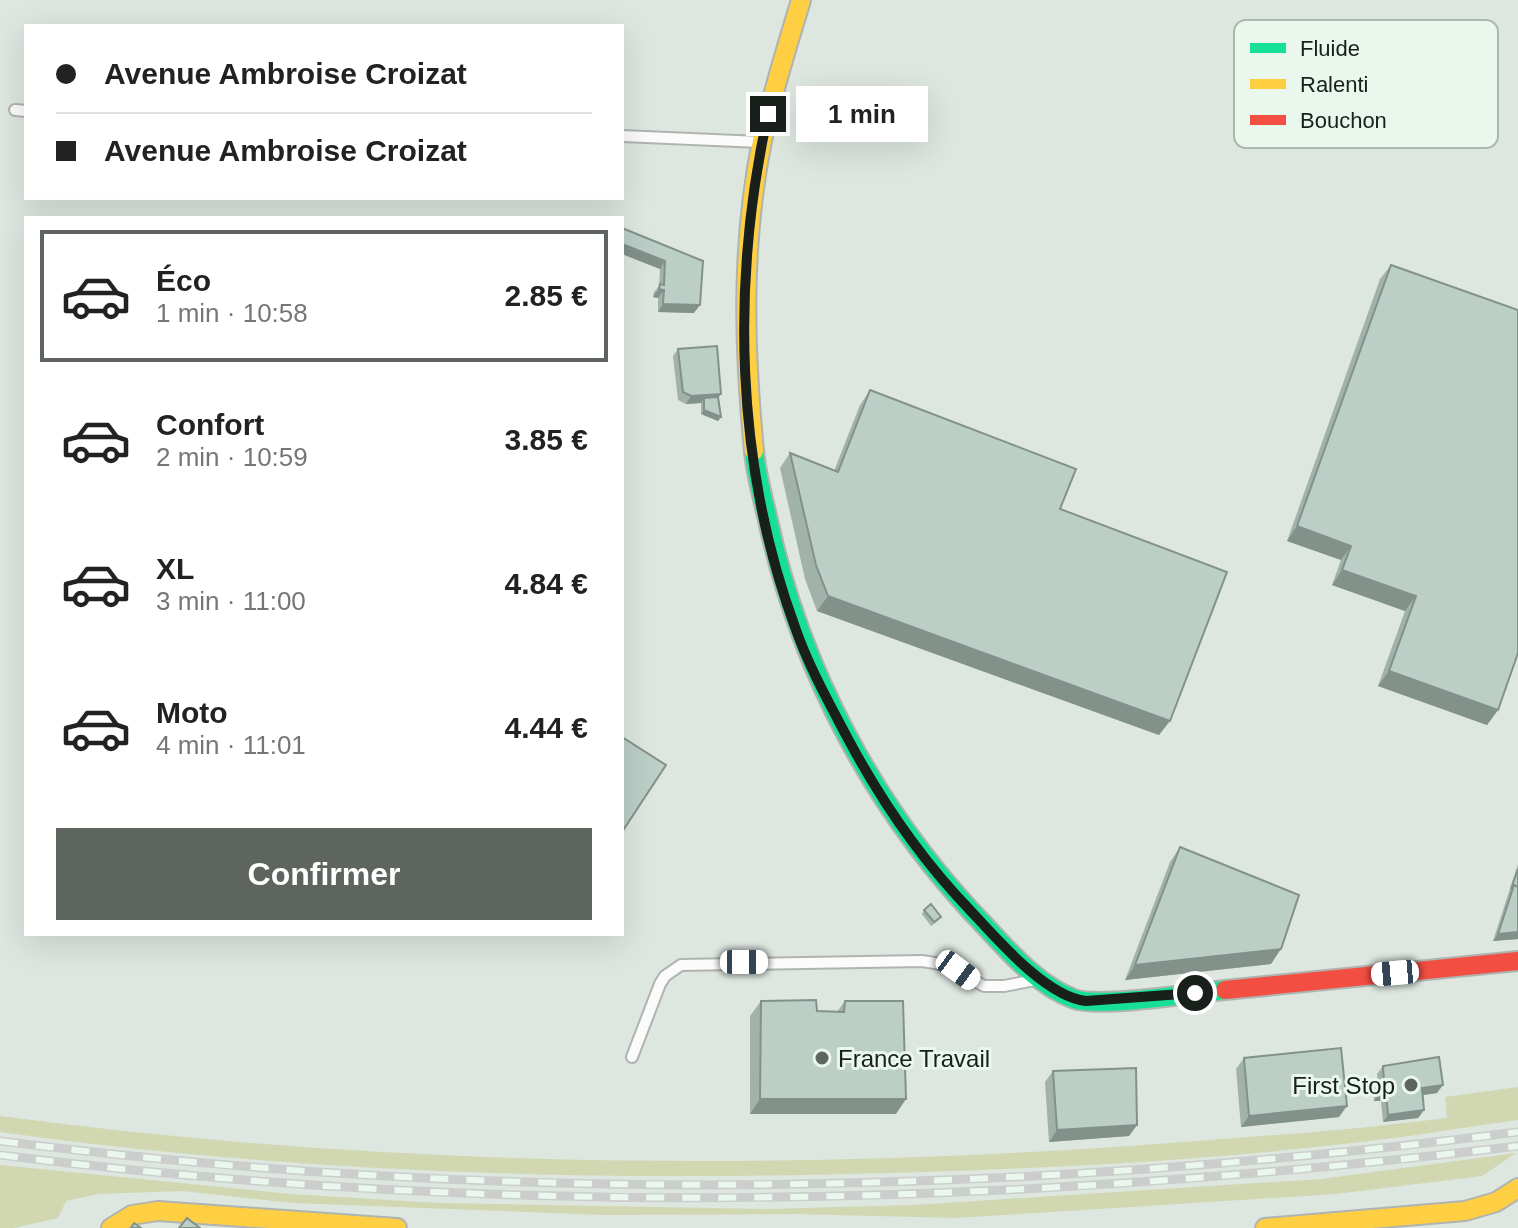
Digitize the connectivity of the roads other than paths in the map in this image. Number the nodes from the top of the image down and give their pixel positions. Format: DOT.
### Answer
graph roads {
  1 [pos="801,0"];
  2 [pos="624,136"];
  3 [pos="762,142"];
  4 [pos="1518,961"];
  5 [pos="1041,978"];
  6 [pos="632,1057"];
  7 [pos="1518,1188"];
  8 [pos="1451,1221"];
  9 [pos="111,1228"];
  10 [pos="397,1228"];
  11 [pos="1265,1228"];
  1 -- 3 [label="street"];
  2 -- 3 [label="lane"];
  3 -- 5 [label="street"];
  4 -- 5 [label="street"];
  5 -- 6 [label="lane"];
  7 -- 8 [label="street"];
  8 -- 11 [label="street"];
  9 -- 10 [label="street"];
}
